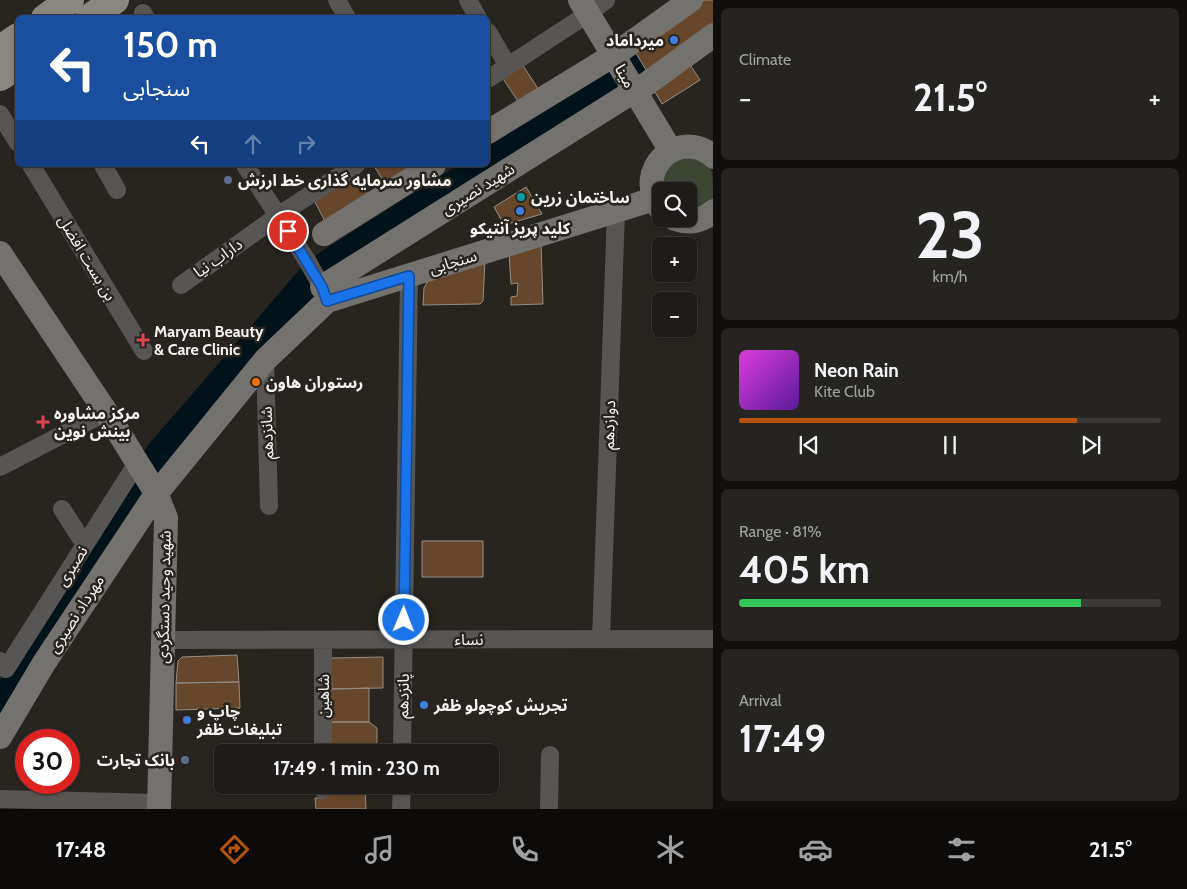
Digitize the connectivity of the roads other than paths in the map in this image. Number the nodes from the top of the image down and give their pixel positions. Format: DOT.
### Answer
graph roads {
  1 [pos="70,0"];
  2 [pos="337,0"];
  3 [pos="468,0"];
  4 [pos="691,0"];
  5 [pos="592,4"];
  6 [pos="49,15"];
  7 [pos="345,15"];
  8 [pos="476,15"];
  9 [pos="490,35"];
  10 [pos="713,35"];
  11 [pos="15,39"];
  12 [pos="0,49"];
  13 [pos="614,55"];
  14 [pos="508,66"];
  15 [pos="15,67"];
  16 [pos="0,77"];
  17 [pos="490,78"];
  18 [pos="639,88"];
  19 [pos="0,114"];
  20 [pos="490,131"];
  21 [pos="15,138"];
  22 [pos="676,150"];
  23 [pos="713,157"];
  24 [pos="32,167"];
  25 [pos="104,167"];
  26 [pos="246,167"];
  27 [pos="353,167"];
  28 [pos="431,167"];
  29 [pos="118,190"];
  30 [pos="652,190"];
  31 [pos="652,205"];
  32 [pos="616,212"];
  33 [pos="278,215"];
  34 [pos="711,217"];
  35 [pos="697,220"];
  36 [pos="324,234"];
  37 [pos="0,253"];
  38 [pos="409,276"];
  39 [pos="181,284"];
  40 [pos="325,294"];
  41 [pos="144,351"];
  42 [pos="265,360"];
  43 [pos="106,412"];
  44 [pos="0,468"];
  45 [pos="147,478"];
  46 [pos="269,506"];
  47 [pos="62,509"];
  48 [pos="85,546"];
  49 [pos="601,639"];
  50 [pos="713,639"];
  51 [pos="164,640"];
  52 [pos="323,640"];
  53 [pos="404,640"];
  54 [pos="3,665"];
  55 [pos="0,737"];
  56 [pos="323,744"];
  57 [pos="402,744"];
  58 [pos="550,755"];
  59 [pos="402,794"];
  60 [pos="0,799"];
  61 [pos="159,806"];
  62 [pos="401,809"];
  63 [pos="549,809"];
  1 -- 6 [label="main road"];
  2 -- 7 [label="street"];
  3 -- 8 [label="street"];
  4 -- 13 [label="street"];
  5 -- 13 [label="street, مینا"];
  5 -- 14 [label="street"];
  9 -- 14 [label="street"];
  10 -- 18 [label="street, شهید نصیری"];
  11 -- 12 [label="main road"];
  13 -- 18 [label="street, مینا"];
  13 -- 20 [label="street"];
  14 -- 17 [label="street"];
  15 -- 16 [label="main road"];
  18 -- 22 [label="street, مینا"];
  18 -- 40 [label="street, شهید نصیری"];
  19 -- 21 [label="street"];
  22 -- 23 [label="street"];
  22 -- 30 [label="street"];
  24 -- 41 [label="street, بن بست افضل"];
  25 -- 29 [label="street"];
  26 -- 33 [label="street"];
  27 -- 33 [label="street, داراب نیا"];
  28 -- 36 [label="street"];
  31 -- 32 [label="street, سنجابی"];
  32 -- 38 [label="street, سنجابی"];
  32 -- 49 [label="street, دوازدهم"];
  33 -- 39 [label="street, داراب نیا"];
  33 -- 40 [label="street"];
  34 -- 35 [label="street"];
  37 -- 43 [label="street, شهید وحید دستگردی"];
  38 -- 40 [label="street, سنجابی"];
  38 -- 53 [label="street, پانزدهم"];
  40 -- 42 [label="street, سنجابی"];
  42 -- 45 [label="street, سنجابی"];
  42 -- 46 [label="street, شانزدهم"];
  43 -- 44 [label="street"];
  43 -- 45 [label="street, شهید وحید دستگردی"];
  45 -- 48 [label="street, نصیری"];
  45 -- 51 [label="street, شهید وحید دستگردی"];
  45 -- 55 [label="street, مهرداد نصیری"];
  47 -- 48 [label="street"];
  48 -- 54 [label="street, نصیری"];
  49 -- 50 [label="street, نساء"];
  49 -- 53 [label="street, نساء"];
  51 -- 52 [label="street, نساء"];
  51 -- 61 [label="street, شهید وحید دستگردی"];
  52 -- 53 [label="street, نساء"];
  52 -- 56 [label="street, شاهین"];
  53 -- 57 [label="street, پانزدهم"];
  58 -- 63 [label="street"];
  59 -- 62 [label="street"];
  60 -- 61 [label="street"];
}
